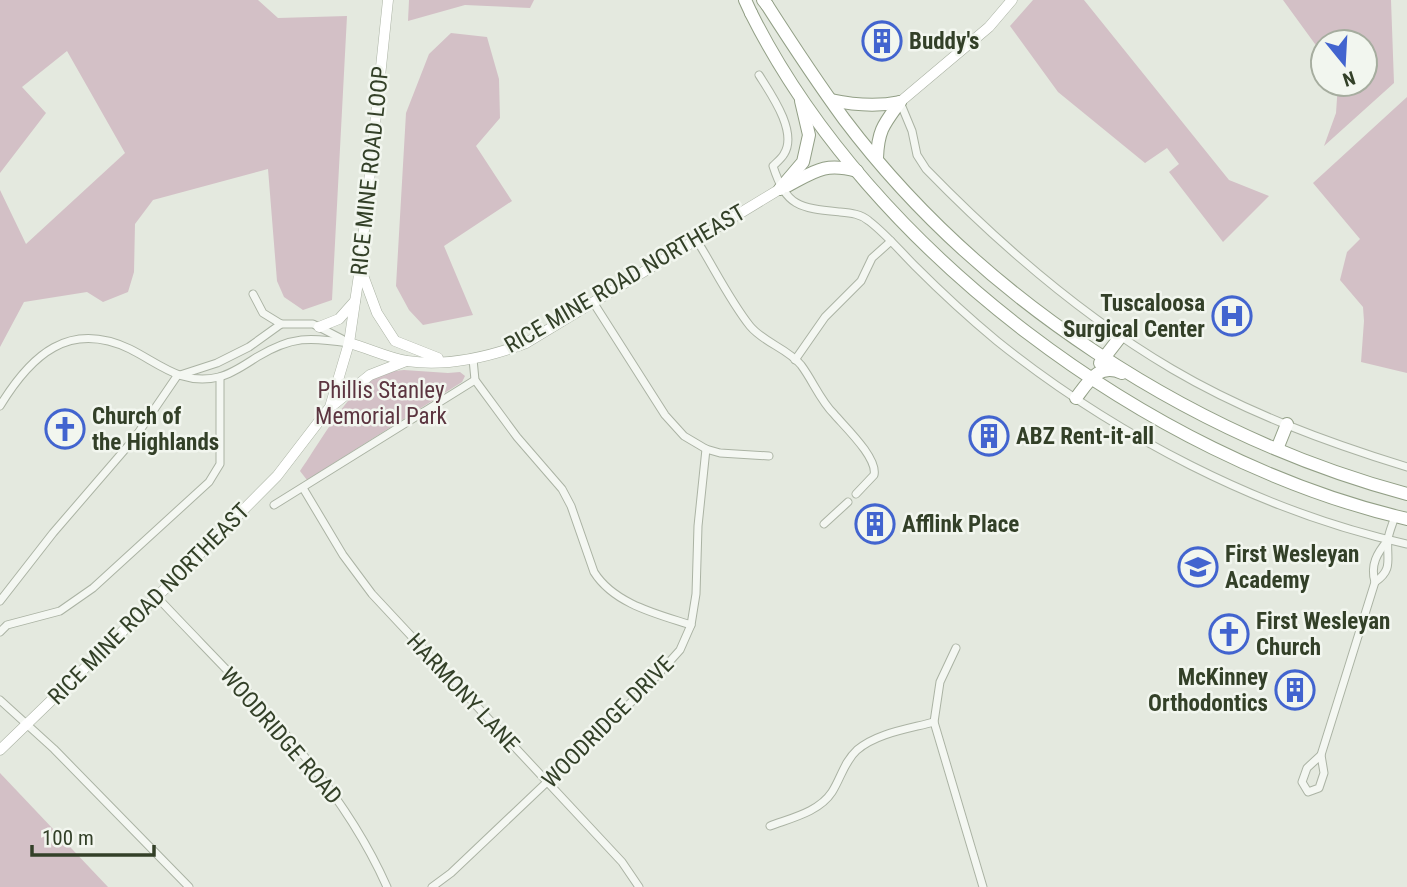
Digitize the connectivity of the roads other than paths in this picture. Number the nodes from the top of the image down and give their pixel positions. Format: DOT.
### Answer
graph roads {
  1 [pos="388,0"];
  2 [pos="745,0"];
  3 [pos="1013,0"];
  4 [pos="765,3"];
  5 [pos="759,75"];
  6 [pos="800,96"];
  7 [pos="831,100"];
  8 [pos="900,102"];
  9 [pos="882,106"];
  10 [pos="845,120"];
  11 [pos="877,158"];
  12 [pos="857,171"];
  13 [pos="780,189"];
  14 [pos="696,239"];
  15 [pos="891,241"];
  16 [pos="360,268"];
  17 [pos="253,294"];
  18 [pos="355,301"];
  19 [pos="593,302"];
  20 [pos="281,324"];
  21 [pos="319,327"];
  22 [pos="1121,336"];
  23 [pos="349,342"];
  24 [pos="1060,356"];
  25 [pos="1104,358"];
  26 [pos="473,359"];
  27 [pos="796,360"];
  28 [pos="407,361"];
  29 [pos="448,362"];
  30 [pos="177,376"];
  31 [pos="220,377"];
  32 [pos="1092,378"];
  33 [pos="1139,379"];
  34 [pos="475,380"];
  35 [pos="1076,398"];
  36 [pos="0,406"];
  37 [pos="330,407"];
  38 [pos="1287,424"];
  39 [pos="706,449"];
  40 [pos="1277,449"];
  41 [pos="769,456"];
  42 [pos="1407,467"];
  43 [pos="303,488"];
  44 [pos="856,494"];
  45 [pos="1407,494"];
  46 [pos="848,502"];
  47 [pos="274,505"];
  48 [pos="1407,506"];
  49 [pos="1401,517"];
  50 [pos="824,524"];
  51 [pos="1388,540"];
  52 [pos="1407,544"];
  53 [pos="1375,582"];
  54 [pos="157,597"];
  55 [pos="0,601"];
  56 [pos="691,625"];
  57 [pos="0,632"];
  58 [pos="956,648"];
  59 [pos="0,700"];
  60 [pos="934,722"];
  61 [pos="28,724"];
  62 [pos="0,750"];
  63 [pos="1321,755"];
  64 [pos="547,782"];
  65 [pos="770,826"];
  66 [pos="189,887"];
  67 [pos="387,887"];
  68 [pos="432,887"];
  69 [pos="639,887"];
  70 [pos="983,887"];
  1 -- 16 [label="main road, RICE MINE ROAD LOOP"];
  2 -- 6 [label="highway"];
  3 -- 8 [label="main road"];
  4 -- 7 [label="highway"];
  5 -- 13 [label="street"];
  6 -- 12 [label="highway"];
  6 -- 13 [label="highway"];
  7 -- 9 [label="highway"];
  7 -- 10 [label="highway"];
  8 -- 9 [label="highway"];
  8 -- 11 [label="highway"];
  8 -- 22 [label="street"];
  9 -- 10 [label="highway"];
  10 -- 11 [label="highway"];
  11 -- 25 [label="highway"];
  12 -- 13 [label="highway"];
  12 -- 24 [label="highway"];
  13 -- 14 [label="main road, RICE MINE ROAD NORTHEAST"];
  13 -- 15 [label="street"];
  14 -- 19 [label="main road, RICE MINE ROAD NORTHEAST"];
  14 -- 27 [label="street"];
  15 -- 27 [label="street"];
  15 -- 35 [label="street"];
  16 -- 18 [label="main road, RICE MINE ROAD LOOP"];
  16 -- 29 [label="main road"];
  17 -- 20 [label="street"];
  18 -- 21 [label="main road"];
  18 -- 23 [label="main road, RICE MINE ROAD LOOP"];
  19 -- 26 [label="main road, RICE MINE ROAD NORTHEAST"];
  19 -- 39 [label="street"];
  20 -- 21 [label="street"];
  20 -- 30 [label="street"];
  21 -- 23 [label="street"];
  22 -- 25 [label="highway"];
  22 -- 38 [label="street"];
  23 -- 28 [label="main road"];
  23 -- 31 [label="street"];
  23 -- 37 [label="main road, RICE MINE ROAD NORTHEAST"];
  24 -- 25 [label="highway"];
  24 -- 32 [label="highway"];
  25 -- 33 [label="highway"];
  26 -- 29 [label="main road, RICE MINE ROAD NORTHEAST"];
  26 -- 34 [label="street"];
  27 -- 44 [label="street"];
  28 -- 29 [label="main road, RICE MINE ROAD NORTHEAST"];
  28 -- 37 [label="main road"];
  30 -- 31 [label="street"];
  30 -- 36 [label="street"];
  30 -- 55 [label="street"];
  31 -- 57 [label="street"];
  32 -- 33 [label="highway"];
  32 -- 35 [label="highway"];
  32 -- 49 [label="highway"];
  33 -- 40 [label="highway"];
  34 -- 43 [label="street, RICE MINE ROAD NORTHEAST"];
  34 -- 56 [label="street"];
  35 -- 51 [label="street"];
  37 -- 54 [label="main road, RICE MINE ROAD NORTHEAST"];
  38 -- 40 [label="highway"];
  38 -- 42 [label="street"];
  39 -- 41 [label="street"];
  39 -- 56 [label="street, WOODRIDGE DRIVE"];
  40 -- 45 [label="highway"];
  43 -- 47 [label="street, RICE MINE ROAD NORTHEAST"];
  43 -- 64 [label="street, HARMONY LANE"];
  46 -- 50 [label="street"];
  48 -- 49 [label="highway"];
  49 -- 51 [label="street"];
  51 -- 52 [label="street"];
  51 -- 53 [label="street"];
  51 -- 53 [label="street"];
  53 -- 63 [label="street"];
  54 -- 61 [label="main road, RICE MINE ROAD NORTHEAST"];
  54 -- 67 [label="street, WOODRIDGE ROAD"];
  56 -- 64 [label="street, WOODRIDGE DRIVE"];
  58 -- 60 [label="street"];
  59 -- 61 [label="street"];
  60 -- 65 [label="street"];
  60 -- 70 [label="street"];
  61 -- 62 [label="main road, RICE MINE ROAD NORTHEAST"];
  61 -- 66 [label="street"];
  63 -- 63 [label="street"];
  64 -- 68 [label="street, WOODRIDGE DRIVE"];
  64 -- 69 [label="street, HARMONY LANE"];
}
